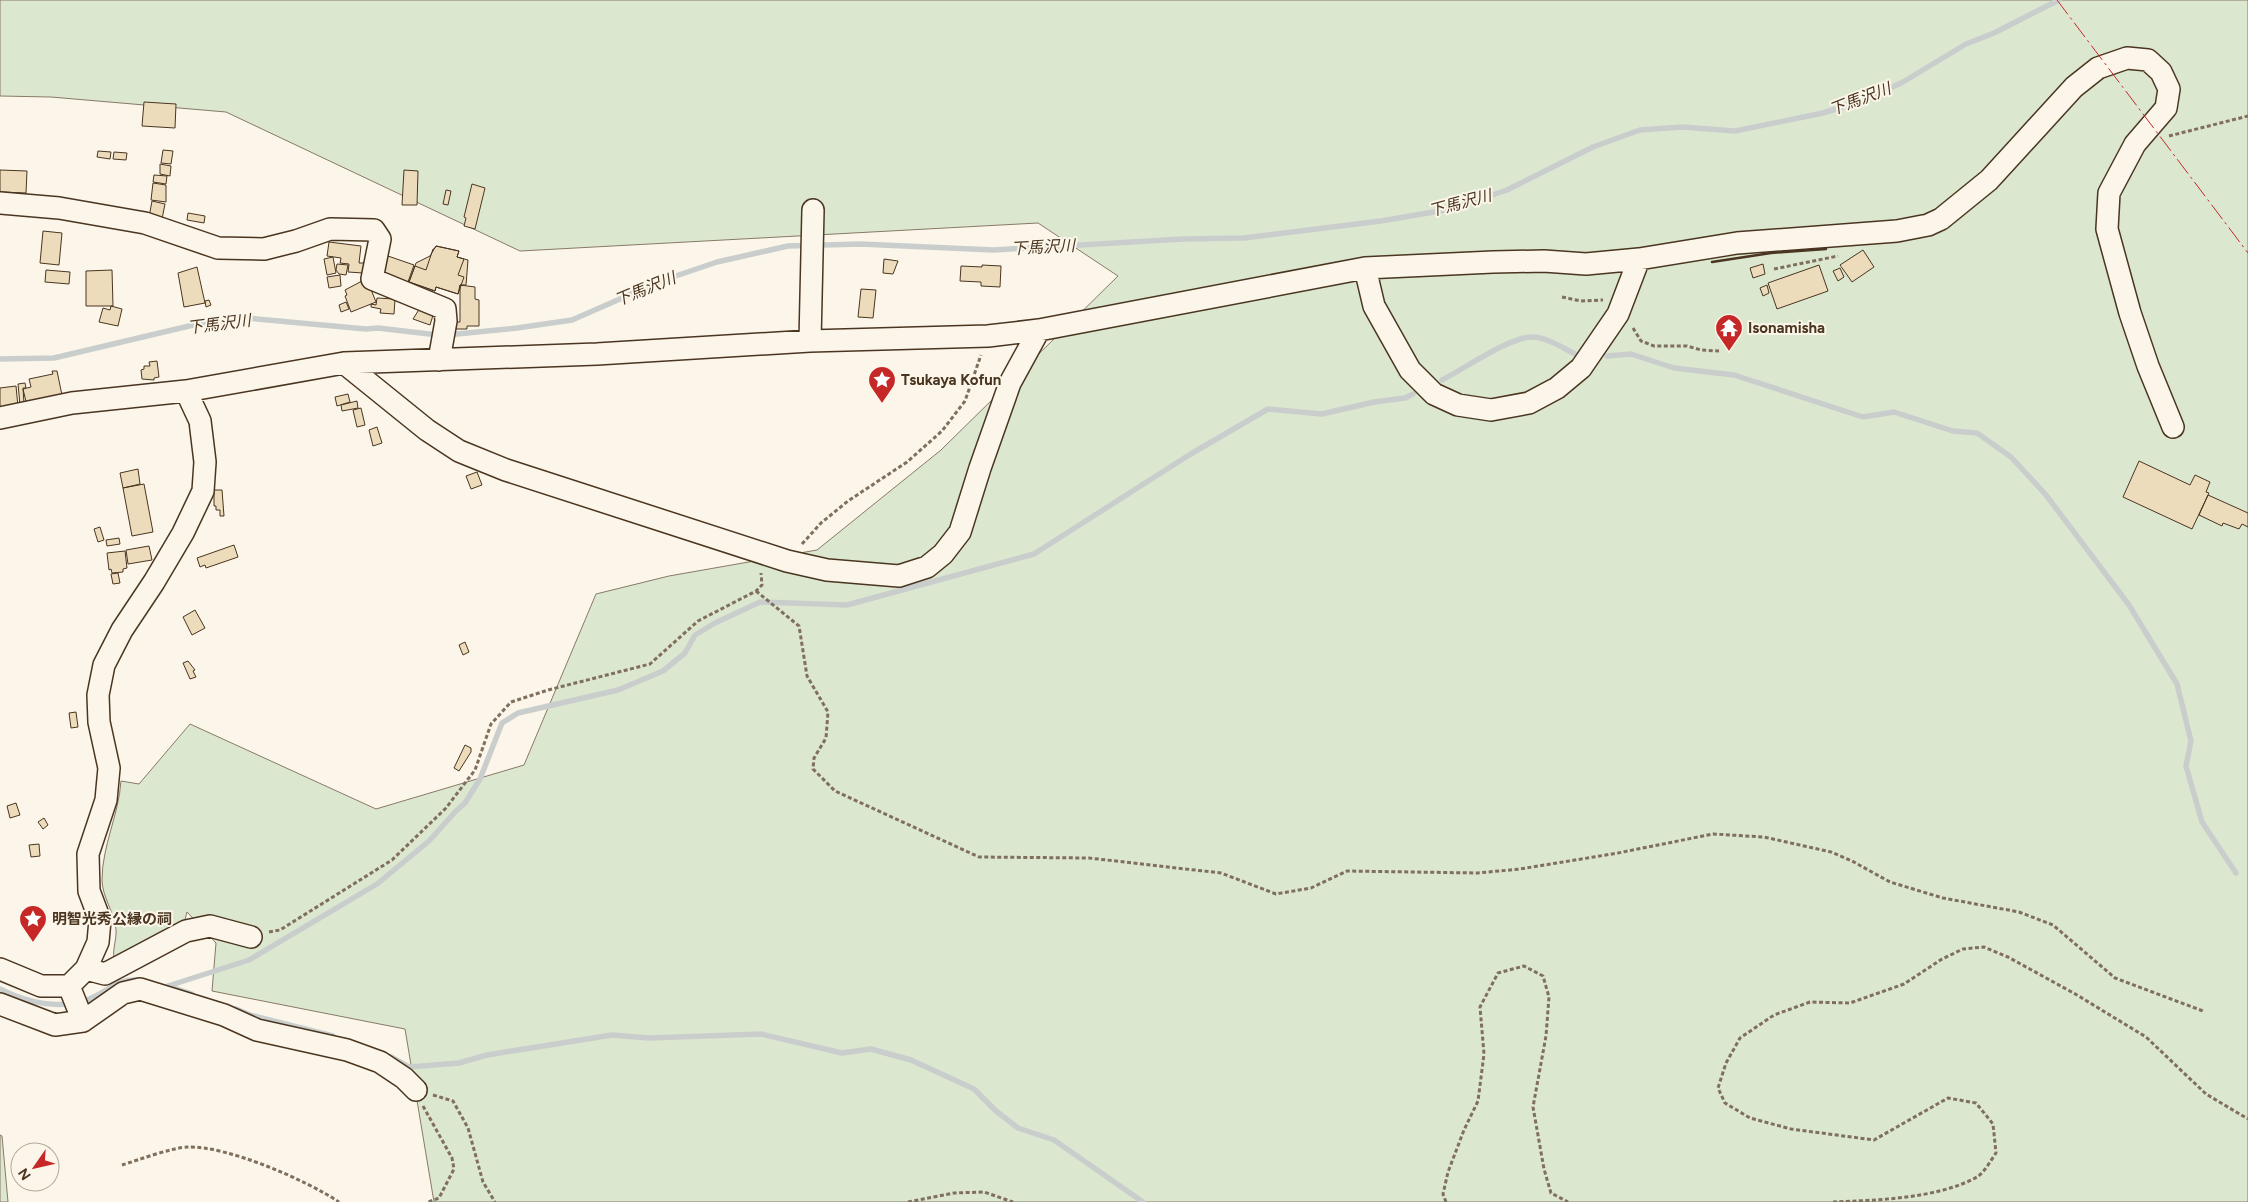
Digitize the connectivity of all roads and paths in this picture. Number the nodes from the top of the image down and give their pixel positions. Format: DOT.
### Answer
graph roads {
  1 [pos="2248,116"];
  2 [pos="2135,144"];
  3 [pos="0,203"];
  4 [pos="812,210"];
  5 [pos="1639,259"];
  6 [pos="1364,268"];
  7 [pos="1629,289"];
  8 [pos="1562,297"];
  9 [pos="1618,314"];
  10 [pos="1039,330"];
  11 [pos="988,336"];
  12 [pos="810,342"];
  13 [pos="1719,351"];
  14 [pos="440,353"];
  15 [pos="344,363"];
  16 [pos="186,391"];
  17 [pos="0,418"];
  18 [pos="2173,427"];
  19 [pos="752,551"];
  20 [pos="787,561"];
  21 [pos="756,591"];
  22 [pos="251,937"];
  23 [pos="0,969"];
  24 [pos="86,969"];
  25 [pos="0,1004"];
  26 [pos="76,1004"];
  27 [pos="2203,1011"];
  28 [pos="416,1090"];
  29 [pos="2248,1119"];
  30 [pos="122,1165"];
  31 [pos="339,1202"];
  32 [pos="428,1202"];
  33 [pos="496,1202"];
  34 [pos="908,1202"];
  35 [pos="1013,1202"];
  36 [pos="1446,1202"];
  37 [pos="1568,1202"];
  38 [pos="1833,1202"];
  1 -- 2 [label="path"];
  2 -- 5 [label="street"];
  2 -- 18 [label="street"];
  3 -- 14 [label="street"];
  4 -- 12 [label="street"];
  5 -- 6 [label="street"];
  5 -- 7 [label="street"];
  6 -- 9 [label="street"];
  6 -- 10 [label="street"];
  7 -- 8 [label="path"];
  7 -- 9 [label="street"];
  9 -- 13 [label="path"];
  10 -- 11 [label="street"];
  10 -- 20 [label="street"];
  11 -- 12 [label="street"];
  11 -- 20 [label="path"];
  12 -- 14 [label="street"];
  14 -- 15 [label="street"];
  15 -- 16 [label="street"];
  15 -- 19 [label="street"];
  16 -- 17 [label="street"];
  16 -- 24 [label="street"];
  19 -- 20 [label="street"];
  19 -- 21 [label="path"];
  21 -- 22 [label="path"];
  21 -- 27 [label="path"];
  22 -- 24 [label="street"];
  23 -- 26 [label="street"];
  24 -- 26 [label="street"];
  25 -- 26 [label="street"];
  26 -- 28 [label="street"];
  28 -- 32 [label="path"];
  28 -- 33 [label="path"];
  29 -- 38 [label="path"];
  30 -- 31 [label="path"];
  34 -- 35 [label="path"];
  36 -- 37 [label="path"];
}
